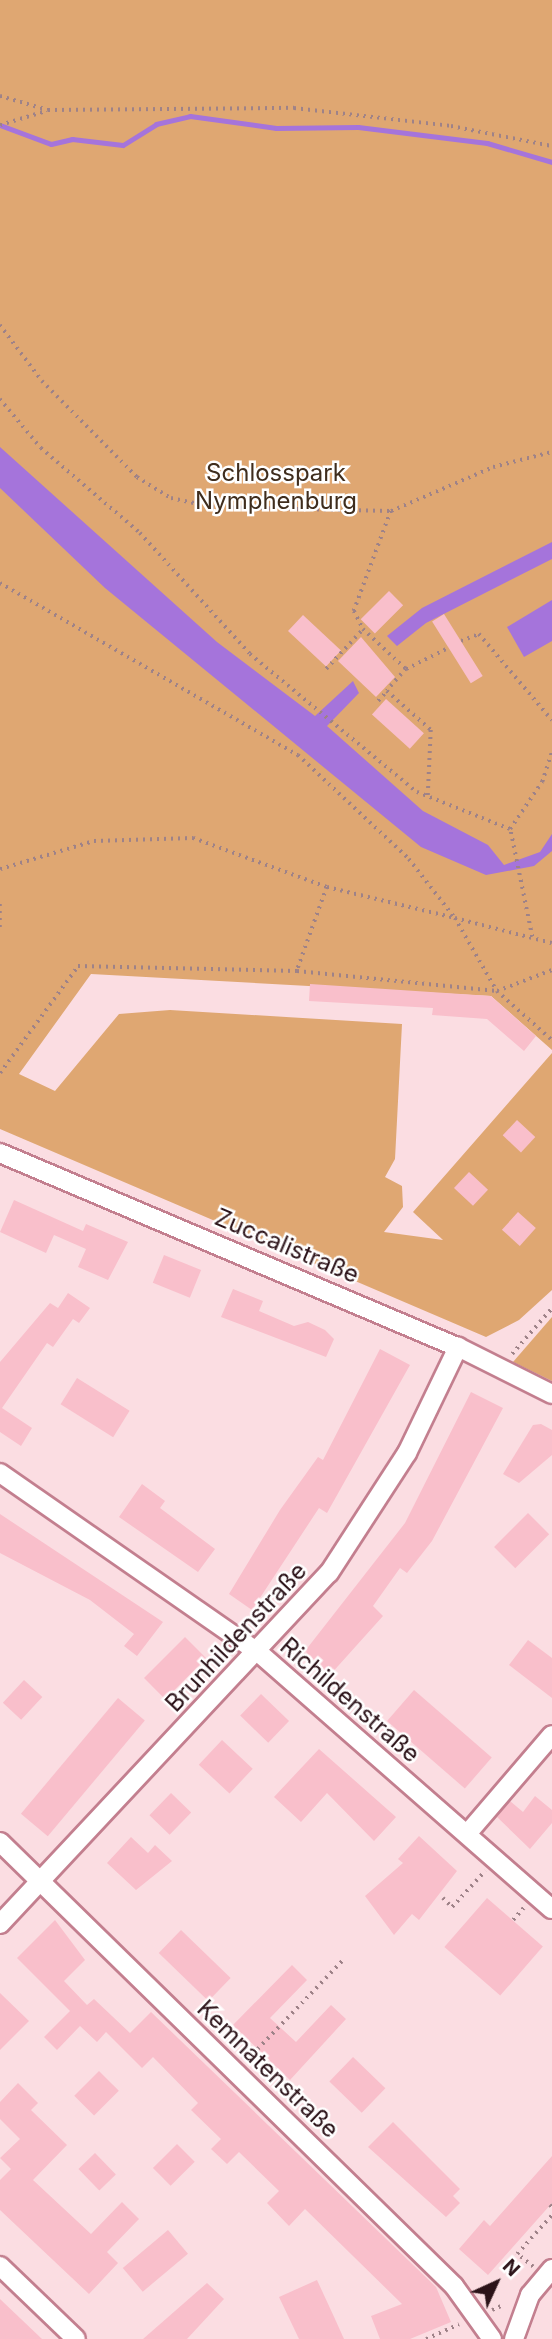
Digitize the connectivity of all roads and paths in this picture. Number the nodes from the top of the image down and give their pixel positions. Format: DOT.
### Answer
graph roads {
  1 [pos="0,96"];
  2 [pos="48,110"];
  3 [pos="1,125"];
  4 [pos="552,146"];
  5 [pos="0,325"];
  6 [pos="0,400"];
  7 [pos="552,453"];
  8 [pos="391,511"];
  9 [pos="0,583"];
  10 [pos="363,629"];
  11 [pos="461,641"];
  12 [pos="448,648"];
  13 [pos="326,669"];
  14 [pos="407,669"];
  15 [pos="387,691"];
  16 [pos="378,701"];
  17 [pos="552,720"];
  18 [pos="552,752"];
  19 [pos="428,797"];
  20 [pos="510,829"];
  21 [pos="0,869"];
  22 [pos="327,887"];
  23 [pos="0,904"];
  24 [pos="455,918"];
  25 [pos="0,928"];
  26 [pos="532,937"];
  27 [pos="552,943"];
  28 [pos="552,970"];
  29 [pos="297,971"];
  30 [pos="497,991"];
  31 [pos="552,1040"];
  32 [pos="0,1073"];
  33 [pos="0,1153"];
  34 [pos="552,1308"];
  35 [pos="458,1347"];
  36 [pos="501,1366"];
  37 [pos="552,1394"];
  38 [pos="0,1473"];
  39 [pos="258,1652"];
  40 [pos="552,1735"];
  41 [pos="467,1834"];
  42 [pos="0,1842"];
  43 [pos="41,1881"];
  44 [pos="469,1888"];
  45 [pos="443,1898"];
  46 [pos="552,1909"];
  47 [pos="517,1915"];
  48 [pos="513,1920"];
  49 [pos="0,1924"];
  50 [pos="343,1960"];
  51 [pos="236,2072"];
  52 [pos="552,2215"];
  53 [pos="527,2231"];
  54 [pos="533,2236"];
  55 [pos="0,2266"];
  56 [pos="543,2269"];
  57 [pos="456,2325"];
  58 [pos="76,2339"];
  59 [pos="426,2339"];
  60 [pos="492,2339"];
  61 [pos="514,2339"];
  1 -- 2 [label="path"];
  2 -- 3 [label="path"];
  2 -- 4 [label="path"];
  5 -- 8 [label="path"];
  6 -- 19 [label="path"];
  7 -- 8 [label="path"];
  8 -- 10 [label="path"];
  9 -- 24 [label="path"];
  10 -- 13 [label="path"];
  10 -- 14 [label="path"];
  11 -- 17 [label="path"];
  12 -- 14 [label="path"];
  14 -- 15 [label="path"];
  15 -- 16 [label="path"];
  15 -- 19 [label="path"];
  18 -- 20 [label="path"];
  19 -- 20 [label="path"];
  20 -- 26 [label="path"];
  21 -- 22 [label="path"];
  22 -- 24 [label="path"];
  22 -- 29 [label="path"];
  23 -- 25 [label="path"];
  24 -- 26 [label="path"];
  24 -- 30 [label="path"];
  26 -- 27 [label="path"];
  28 -- 30 [label="path"];
  29 -- 30 [label="path"];
  29 -- 32 [label="path"];
  30 -- 31 [label="path"];
  33 -- 35 [label="street, Zuccalistraße"];
  34 -- 36 [label="path"];
  35 -- 36 [label="street, Zuccalistraße"];
  35 -- 39 [label="street, Brunhildenstraße"];
  36 -- 37 [label="street, Zuccalistraße"];
  38 -- 39 [label="street, Richildenstraße"];
  39 -- 41 [label="street, Richildenstraße"];
  39 -- 43 [label="street, Brunhildenstraße"];
  40 -- 41 [label="street"];
  41 -- 46 [label="street, Richildenstraße"];
  42 -- 43 [label="street, Kemnatenstraße"];
  43 -- 49 [label="street, Brunhildenstraße"];
  43 -- 51 [label="street, Kemnatenstraße"];
  44 -- 45 [label="path"];
  47 -- 48 [label="path"];
  50 -- 51 [label="path"];
  51 -- 60 [label="street, Kemnatenstraße"];
  52 -- 54 [label="path"];
  53 -- 54 [label="path"];
  54 -- 56 [label="path"];
  55 -- 58 [label="street"];
  56 -- 61 [label="street"];
  57 -- 59 [label="path"];
}
